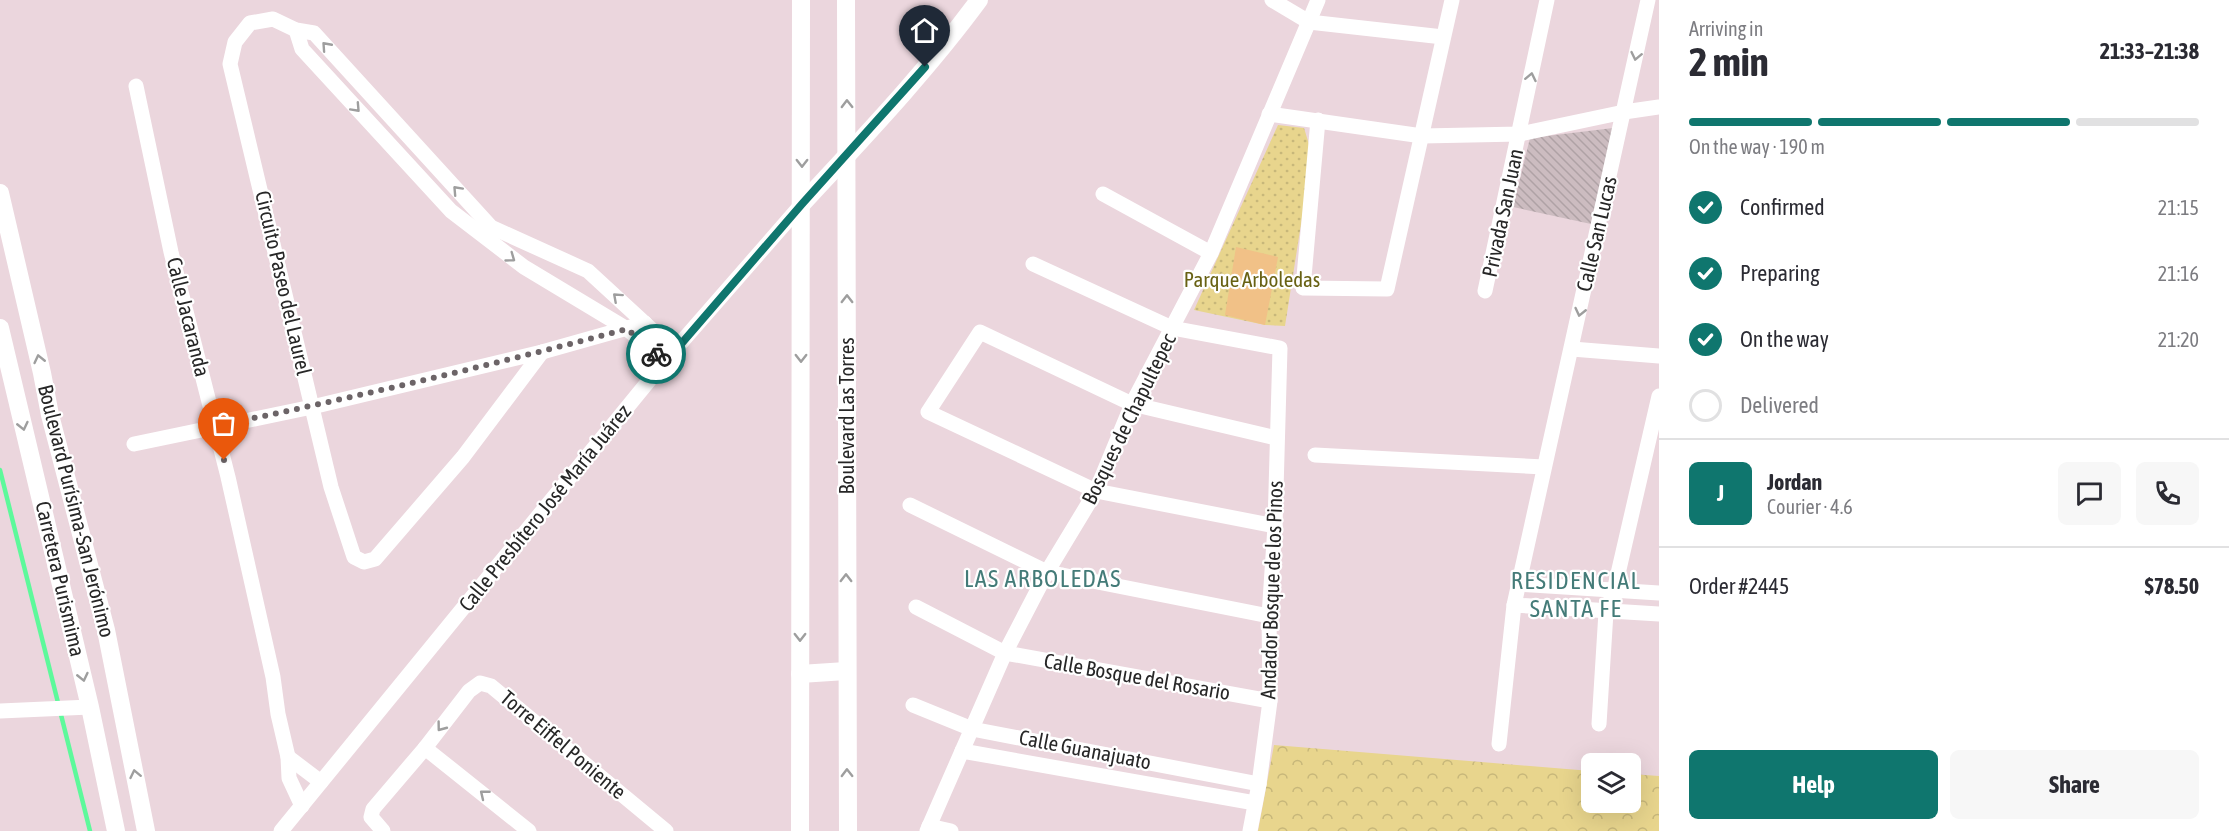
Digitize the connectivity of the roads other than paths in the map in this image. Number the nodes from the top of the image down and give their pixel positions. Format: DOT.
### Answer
graph roads {
  1 [pos="801,0"];
  2 [pos="846,0"];
  3 [pos="979,0"];
  4 [pos="1272,0"];
  5 [pos="1318,0"];
  6 [pos="1452,0"];
  7 [pos="1547,0"];
  8 [pos="1648,0"];
  9 [pos="1309,22"];
  10 [pos="296,30"];
  11 [pos="1443,37"];
  12 [pos="136,86"];
  13 [pos="1659,107"];
  14 [pos="1624,112"];
  15 [pos="1269,114"];
  16 [pos="1318,120"];
  17 [pos="396,124"];
  18 [pos="1520,134"];
  19 [pos="1422,136"];
  20 [pos="383,137"];
  21 [pos="847,155"];
  22 [pos="0,193"];
  23 [pos="1103,194"];
  24 [pos="802,204"];
  25 [pos="485,231"];
  26 [pos="1211,253"];
  27 [pos="1033,264"];
  28 [pos="1485,291"];
  29 [pos="645,322"];
  30 [pos="0,328"];
  31 [pos="1172,328"];
  32 [pos="627,329"];
  33 [pos="1572,349"];
  34 [pos="542,352"];
  35 [pos="670,356"];
  36 [pos="1659,356"];
  37 [pos="1659,396"];
  38 [pos="1132,404"];
  39 [pos="312,407"];
  40 [pos="215,426"];
  41 [pos="1276,438"];
  42 [pos="134,444"];
  43 [pos="1316,455"];
  44 [pos="1544,467"];
  45 [pos="1096,491"];
  46 [pos="910,505"];
  47 [pos="1275,526"];
  48 [pos="1047,572"];
  49 [pos="1518,584"];
  50 [pos="1614,591"];
  51 [pos="1659,593"];
  52 [pos="1514,605"];
  53 [pos="916,607"];
  54 [pos="1606,612"];
  55 [pos="1659,614"];
  56 [pos="1269,616"];
  57 [pos="1005,653"];
  58 [pos="846,671"];
  59 [pos="800,674"];
  60 [pos="1270,701"];
  61 [pos="914,705"];
  62 [pos="90,707"];
  63 [pos="0,711"];
  64 [pos="1599,724"];
  65 [pos="972,729"];
  66 [pos="1498,744"];
  67 [pos="425,748"];
  68 [pos="962,751"];
  69 [pos="288,757"];
  70 [pos="321,782"];
  71 [pos="1259,784"];
  72 [pos="1255,802"];
  73 [pos="302,806"];
  74 [pos="928,829"];
  75 [pos="116,831"];
  76 [pos="146,831"];
  77 [pos="281,831"];
  78 [pos="383,831"];
  79 [pos="529,831"];
  80 [pos="666,831"];
  81 [pos="800,831"];
  82 [pos="848,831"];
  83 [pos="951,831"];
  84 [pos="1250,831"];
  1 -- 24 [label="street, one-way"];
  21 -- 2 [label="street, Boulevard Las Torres, one-way"];
  3 -- 21 [label="street, Calle Presbítero José María Juárez"];
  4 -- 9 [label="street"];
  5 -- 9 [label="street, Bosques de Chapultepec"];
  6 -- 11 [label="street"];
  18 -- 7 [label="street, Privada San Juan, one-way"];
  8 -- 14 [label="street, Calle San Lucas, one-way"];
  9 -- 11 [label="street"];
  9 -- 15 [label="street, Bosques de Chapultepec"];
  17 -- 10 [label="street, Circuito Paseo del Laurel, one-way"];
  10 -- 20 [label="street, Circuito Paseo del Laurel, one-way"];
  10 -- 39 [label="street, Circuito Paseo del Laurel"];
  11 -- 19 [label="street"];
  12 -- 40 [label="street, Calle Jacaranda"];
  13 -- 14 [label="street"];
  14 -- 18 [label="street"];
  14 -- 33 [label="street, Calle San Lucas, one-way"];
  15 -- 16 [label="street"];
  15 -- 26 [label="street, Bosques de Chapultepec"];
  16 -- 19 [label="street"];
  16 -- 19 [label="street"];
  17 -- 20 [label="street"];
  25 -- 17 [label="street, Circuito Paseo del Laurel, one-way"];
  18 -- 19 [label="street"];
  18 -- 28 [label="street, Privada San Juan"];
  20 -- 25 [label="street, Circuito Paseo del Laurel"];
  21 -- 24 [label="street, Calle Presbítero José María Juárez"];
  58 -- 21 [label="street, Boulevard Las Torres, one-way"];
  76 -- 22 [label="street, Boulevard Purísima-San Jerónimo, one-way"];
  23 -- 26 [label="street"];
  24 -- 35 [label="street, Calle Presbítero José María Juárez"];
  24 -- 59 [label="street, one-way"];
  29 -- 25 [label="street, Circuito Paseo del Laurel, one-way"];
  25 -- 32 [label="street, Circuito Paseo del Laurel, one-way"];
  26 -- 31 [label="street, Bosques de Chapultepec"];
  27 -- 31 [label="street"];
  29 -- 32 [label="street"];
  29 -- 35 [label="street, Circuito Paseo del Laurel"];
  30 -- 62 [label="street, Carretera Purismima, one-way"];
  31 -- 38 [label="street, Bosques de Chapultepec"];
  31 -- 41 [label="street, Andador Bosque de los Pinos"];
  32 -- 34 [label="street"];
  32 -- 35 [label="street, Circuito Paseo del Laurel"];
  33 -- 36 [label="street"];
  33 -- 44 [label="street, Calle San Lucas"];
  34 -- 39 [label="street"];
  34 -- 39 [label="street, Circuito Paseo del Laurel"];
  35 -- 70 [label="street, Calle Presbítero José María Juárez"];
  37 -- 50 [label="street"];
  38 -- 41 [label="street"];
  38 -- 45 [label="street, Bosques de Chapultepec"];
  38 -- 45 [label="street"];
  39 -- 40 [label="street"];
  40 -- 42 [label="street"];
  40 -- 69 [label="street, Calle Jacaranda"];
  41 -- 47 [label="street, Andador Bosque de los Pinos"];
  43 -- 44 [label="street"];
  44 -- 49 [label="street, Calle San Lucas"];
  45 -- 47 [label="street"];
  45 -- 48 [label="street, Bosques de Chapultepec"];
  46 -- 48 [label="street"];
  47 -- 56 [label="street, Andador Bosque de los Pinos"];
  48 -- 56 [label="street"];
  48 -- 57 [label="street, Bosques de Chapultepec"];
  49 -- 50 [label="street"];
  49 -- 52 [label="street, Calle San Lucas"];
  50 -- 51 [label="street"];
  50 -- 54 [label="street"];
  52 -- 54 [label="street"];
  52 -- 66 [label="street, Calle San Lucas"];
  53 -- 57 [label="street, Calle Bosque del Rosario"];
  54 -- 55 [label="street"];
  54 -- 64 [label="street"];
  56 -- 60 [label="street, Andador Bosque de los Pinos"];
  57 -- 60 [label="street, Calle Bosque del Rosario"];
  57 -- 65 [label="street, Bosques de Chapultepec"];
  58 -- 59 [label="street"];
  82 -- 58 [label="street, Boulevard Las Torres, one-way"];
  59 -- 81 [label="street"];
  60 -- 71 [label="street, Andador Bosque de los Pinos"];
  61 -- 65 [label="street, Calle Guanajuato"];
  62 -- 63 [label="street"];
  62 -- 75 [label="street, Carretera Purismima"];
  65 -- 68 [label="street, Bosques de Chapultepec"];
  65 -- 71 [label="street, Calle Guanajuato"];
  67 -- 78 [label="street, Torre Eiffel Poniente"];
  79 -- 67 [label="street, one-way"];
  80 -- 67 [label="street, Torre Eiffel Poniente, one-way"];
  68 -- 72 [label="street"];
  68 -- 74 [label="street, Bosques de Chapultepec"];
  69 -- 70 [label="street"];
  69 -- 73 [label="street, Calle Jacaranda"];
  70 -- 73 [label="street, Calle Presbítero José María Juárez"];
  71 -- 72 [label="street, Andador Bosque de los Pinos"];
  72 -- 84 [label="street, Andador Bosque de los Pinos"];
  73 -- 77 [label="street, Calle Presbítero José María Juárez"];
  74 -- 83 [label="street"];
}
